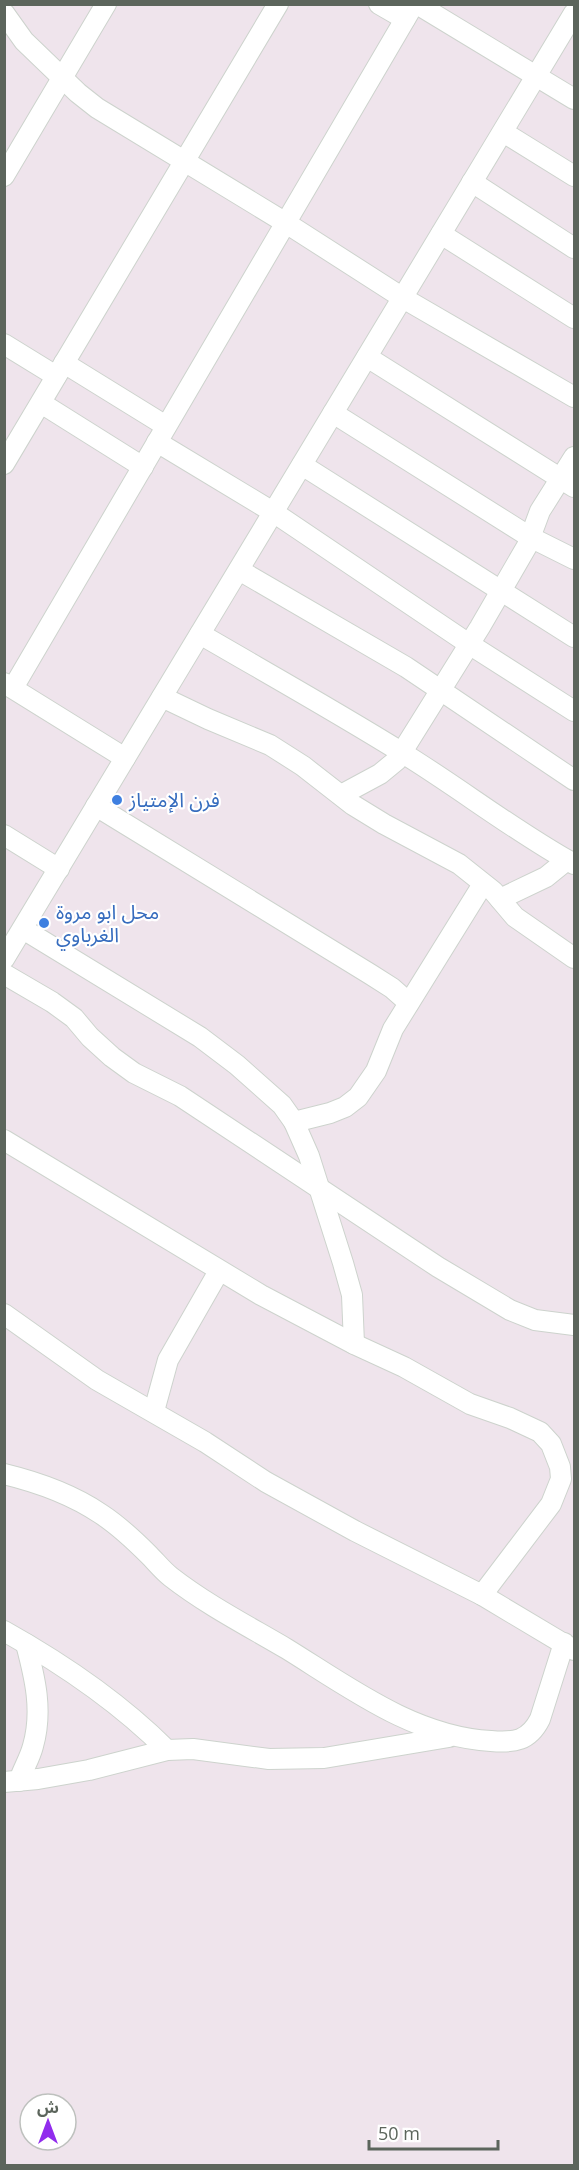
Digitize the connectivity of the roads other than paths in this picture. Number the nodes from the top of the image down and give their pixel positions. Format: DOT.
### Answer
graph roads {
  1 [pos="105,4"];
  2 [pos="278,4"];
  3 [pos="379,4"];
  4 [pos="412,9"];
  5 [pos="4,13"];
  6 [pos="572,23"];
  7 [pos="537,75"];
  8 [pos="62,78"];
  9 [pos="574,99"];
  10 [pos="503,132"];
  11 [pos="184,162"];
  12 [pos="4,176"];
  13 [pos="574,176"];
  14 [pos="472,182"];
  15 [pos="286,223"];
  16 [pos="441,234"];
  17 [pos="574,248"];
  18 [pos="403,298"];
  19 [pos="574,318"];
  20 [pos="4,344"];
  21 [pos="367,357"];
  22 [pos="60,370"];
  23 [pos="574,397"];
  24 [pos="41,403"];
  25 [pos="333,413"];
  26 [pos="162,434"];
  27 [pos="574,457"];
  28 [pos="4,464"];
  29 [pos="302,465"];
  30 [pos="143,466"];
  31 [pos="568,482"];
  32 [pos="273,512"];
  33 [pos="530,537"];
  34 [pos="574,559"];
  35 [pos="239,570"];
  36 [pos="500,591"];
  37 [pos="200,634"];
  38 [pos="574,637"];
  39 [pos="469,644"];
  40 [pos="9,685"];
  41 [pos="440,692"];
  42 [pos="162,697"];
  43 [pos="574,711"];
  44 [pos="402,752"];
  45 [pos="125,758"];
  46 [pos="574,780"];
  47 [pos="341,795"];
  48 [pos="96,806"];
  49 [pos="4,835"];
  50 [pos="571,862"];
  51 [pos="59,868"];
  52 [pos="483,884"];
  53 [pos="500,899"];
  54 [pos="23,929"];
  55 [pos="574,958"];
  56 [pos="4,959"];
  57 [pos="4,974"];
  58 [pos="409,1003"];
  59 [pos="294,1122"];
  60 [pos="4,1140"];
  61 [pos="317,1187"];
  62 [pos="219,1271"];
  63 [pos="4,1314"];
  64 [pos="574,1325"];
  65 [pos="354,1344"];
  66 [pos="154,1411"];
  67 [pos="4,1474"];
  68 [pos="482,1595"];
  69 [pos="4,1631"];
  70 [pos="26,1644"];
  71 [pos="569,1646"];
  72 [pos="452,1737"];
  73 [pos="166,1750"];
  74 [pos="12,1782"];
  1 -- 8 [label="street"];
  2 -- 11 [label="street"];
  3 -- 4 [label="street"];
  4 -- 7 [label="street"];
  4 -- 15 [label="street"];
  5 -- 8 [label="street"];
  6 -- 7 [label="street"];
  7 -- 9 [label="street"];
  7 -- 10 [label="street"];
  8 -- 11 [label="street"];
  8 -- 12 [label="street"];
  10 -- 13 [label="street"];
  10 -- 14 [label="street"];
  11 -- 15 [label="street"];
  11 -- 22 [label="street"];
  14 -- 16 [label="street"];
  14 -- 17 [label="street"];
  15 -- 18 [label="street"];
  15 -- 26 [label="street"];
  16 -- 18 [label="street"];
  16 -- 19 [label="street"];
  18 -- 21 [label="street"];
  18 -- 23 [label="street"];
  20 -- 22 [label="street"];
  21 -- 25 [label="street"];
  21 -- 31 [label="street"];
  22 -- 24 [label="street"];
  22 -- 26 [label="street"];
  24 -- 28 [label="street"];
  24 -- 30 [label="street"];
  25 -- 29 [label="street"];
  25 -- 33 [label="street"];
  26 -- 30 [label="street"];
  26 -- 32 [label="street"];
  27 -- 31 [label="street"];
  29 -- 32 [label="street"];
  29 -- 36 [label="street"];
  30 -- 40 [label="street"];
  31 -- 33 [label="street"];
  32 -- 35 [label="street"];
  32 -- 39 [label="street"];
  33 -- 34 [label="street"];
  33 -- 36 [label="street"];
  35 -- 37 [label="street"];
  35 -- 41 [label="street"];
  36 -- 38 [label="street"];
  36 -- 39 [label="street"];
  37 -- 42 [label="street"];
  37 -- 44 [label="street"];
  39 -- 41 [label="street"];
  39 -- 43 [label="street"];
  40 -- 45 [label="street"];
  41 -- 44 [label="street"];
  41 -- 46 [label="street"];
  42 -- 45 [label="street"];
  42 -- 47 [label="street"];
  44 -- 47 [label="street"];
  44 -- 50 [label="street"];
  45 -- 48 [label="street"];
  47 -- 52 [label="street"];
  48 -- 51 [label="street"];
  48 -- 58 [label="street"];
  49 -- 51 [label="street"];
  50 -- 53 [label="street"];
  51 -- 54 [label="street"];
  52 -- 53 [label="street"];
  52 -- 58 [label="street"];
  53 -- 55 [label="street"];
  54 -- 56 [label="street"];
  54 -- 59 [label="street"];
  57 -- 61 [label="street"];
  58 -- 59 [label="street"];
  59 -- 61 [label="street"];
  60 -- 62 [label="street"];
  61 -- 64 [label="street"];
  61 -- 65 [label="street"];
  62 -- 65 [label="street"];
  62 -- 66 [label="street"];
  63 -- 66 [label="street"];
  65 -- 68 [label="street"];
  66 -- 68 [label="street"];
  67 -- 72 [label="street"];
  68 -- 71 [label="street"];
  69 -- 70 [label="street"];
  70 -- 73 [label="street"];
  70 -- 74 [label="street"];
  71 -- 72 [label="street"];
  72 -- 73 [label="street"];
  73 -- 74 [label="street"];
}
